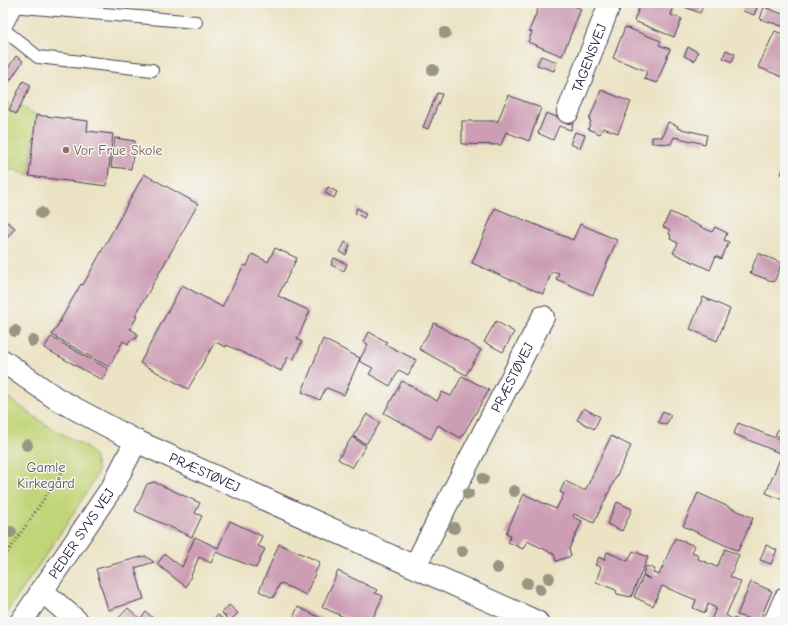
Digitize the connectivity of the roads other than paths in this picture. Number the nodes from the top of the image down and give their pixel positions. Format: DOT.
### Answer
graph roads {
  1 [pos="610,3"];
  2 [pos="9,10"];
  3 [pos="196,22"];
  4 [pos="3,29"];
  5 [pos="152,70"];
  6 [pos="568,112"];
  7 [pos="543,317"];
  8 [pos="3,361"];
  9 [pos="136,441"];
  10 [pos="415,566"];
  11 [pos="42,590"];
  12 [pos="785,599"];
  13 [pos="21,622"];
  14 [pos="78,622"];
  15 [pos="538,622"];
  16 [pos="775,622"];
  1 -- 6 [label="street, TAGENSVEJ"];
  2 -- 3 [label="lane"];
  4 -- 5 [label="lane"];
  7 -- 10 [label="street, PRÆSTØVEJ"];
  8 -- 9 [label="street, PRÆSTØVEJ"];
  9 -- 10 [label="street, PRÆSTØVEJ"];
  9 -- 11 [label="street, PEDER SYVS VEJ"];
  10 -- 15 [label="street, PRÆSTØVEJ"];
  11 -- 13 [label="street, PEDER SYVS VEJ"];
  11 -- 14 [label="street"];
  12 -- 16 [label="street"];
}
